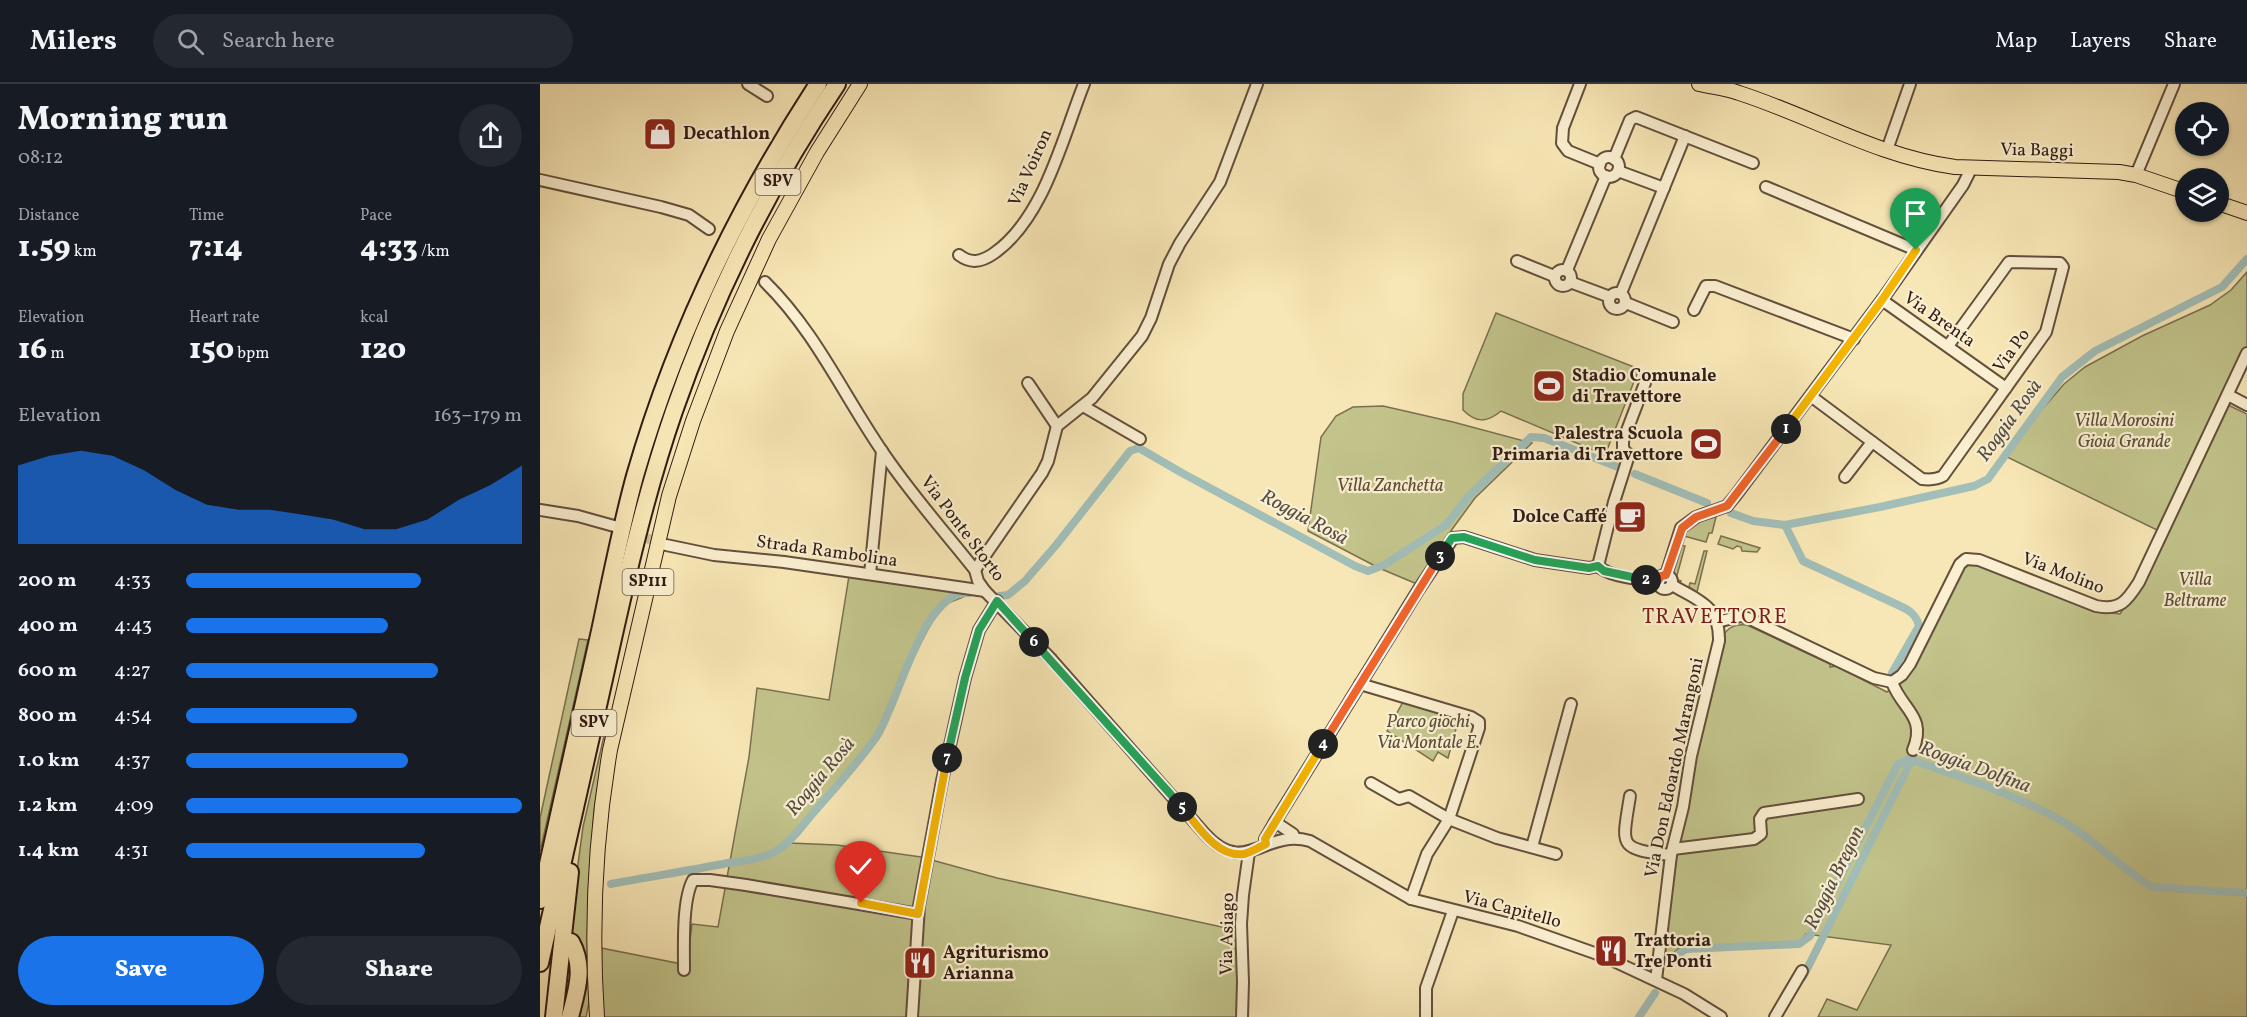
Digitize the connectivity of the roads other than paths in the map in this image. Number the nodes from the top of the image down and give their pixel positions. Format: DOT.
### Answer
graph roads {
  1 [pos="748,84"];
  2 [pos="818,84"];
  3 [pos="837,84"];
  4 [pos="860,84"];
  5 [pos="1084,84"];
  6 [pos="1257,84"];
  7 [pos="1575,84"];
  8 [pos="1580,84"];
  9 [pos="1699,84"];
  10 [pos="1910,84"];
  11 [pos="2174,84"];
  12 [pos="767,96"];
  13 [pos="1575,96"];
  14 [pos="1684,136"];
  15 [pos="1887,150"];
  16 [pos="1614,159"];
  17 [pos="1753,163"];
  18 [pos="1600,164"];
  19 [pos="1972,167"];
  20 [pos="1618,171"];
  21 [pos="2136,175"];
  22 [pos="1606,176"];
  23 [pos="540,180"];
  24 [pos="1766,187"];
  25 [pos="1664,188"];
  26 [pos="2175,188"];
  27 [pos="2229,207"];
  28 [pos="2247,213"];
  29 [pos="709,229"];
  30 [pos="1916,250"];
  31 [pos="959,255"];
  32 [pos="1517,261"];
  33 [pos="1569,276"];
  34 [pos="765,282"];
  35 [pos="1623,298"];
  36 [pos="1882,300"];
  37 [pos="1694,310"];
  38 [pos="1673,322"];
  39 [pos="1854,339"];
  40 [pos="1948,346"];
  41 [pos="2247,353"];
  42 [pos="1028,383"];
  43 [pos="1646,383"];
  44 [pos="2006,388"];
  45 [pos="2228,395"];
  46 [pos="1812,397"];
  47 [pos="2247,405"];
  48 [pos="1083,406"];
  49 [pos="1057,426"];
  50 [pos="1140,439"];
  51 [pos="1872,442"];
  52 [pos="882,452"];
  53 [pos="1845,477"];
  54 [pos="651,484"];
  55 [pos="540,510"];
  56 [pos="614,526"];
  57 [pos="666,545"];
  58 [pos="1598,566"];
  59 [pos="975,570"];
  60 [pos="870,574"];
  61 [pos="1666,580"];
  62 [pos="985,591"];
  63 [pos="997,601"];
  64 [pos="1717,621"];
  65 [pos="1892,682"];
  66 [pos="1360,684"];
  67 [pos="1571,704"];
  68 [pos="1913,750"];
  69 [pos="1371,783"];
  70 [pos="1630,796"];
  71 [pos="1858,799"];
  72 [pos="1449,819"];
  73 [pos="1275,822"];
  74 [pos="1294,838"];
  75 [pos="1266,844"];
  76 [pos="1532,848"];
  77 [pos="1249,852"];
  78 [pos="1672,852"];
  79 [pos="1556,854"];
  80 [pos="1411,899"];
  81 [pos="540,900"];
  82 [pos="1453,911"];
  83 [pos="918,914"];
  84 [pos="571,942"];
  85 [pos="540,963"];
  86 [pos="684,970"];
  87 [pos="1802,971"];
  88 [pos="1656,980"];
  89 [pos="554,1017"];
  90 [pos="570,1017"];
  91 [pos="596,1017"];
  92 [pos="912,1017"];
  93 [pos="1242,1017"];
  94 [pos="1426,1017"];
  95 [pos="1721,1017"];
  96 [pos="1775,1017"];
  1 -- 12 [label="street"];
  2 -- 81 [label="highway, SPV"];
  3 -- 54 [label="highway, SPV"];
  4 -- 91 [label="main road, SP111"];
  5 -- 31 [label="street, Via Voiron"];
  6 -- 48 [label="street"];
  7 -- 13 [label="street"];
  8 -- 13 [label="street"];
  9 -- 15 [label="main road, Via Baggi"];
  10 -- 15 [label="street"];
  11 -- 21 [label="street"];
  13 -- 18 [label="street"];
  14 -- 16 [label="street"];
  14 -- 17 [label="street"];
  14 -- 25 [label="street"];
  15 -- 19 [label="main road, Via Baggi"];
  16 -- 18 [label="street"];
  16 -- 20 [label="street"];
  18 -- 22 [label="street"];
  19 -- 21 [label="main road, Via Baggi"];
  19 -- 30 [label="street"];
  20 -- 22 [label="street"];
  20 -- 25 [label="street"];
  21 -- 26 [label="main road, Via Baggi"];
  22 -- 33 [label="street"];
  23 -- 29 [label="street"];
  24 -- 30 [label="street"];
  25 -- 35 [label="street"];
  27 -- 28 [label="main road"];
  30 -- 36 [label="street"];
  32 -- 33 [label="street"];
  33 -- 35 [label="street"];
  34 -- 52 [label="street, Via Ponte Storto"];
  35 -- 38 [label="street"];
  36 -- 39 [label="street"];
  36 -- 40 [label="street, Via Brenta"];
  37 -- 39 [label="street"];
  39 -- 46 [label="street"];
  40 -- 44 [label="street, Via Brenta"];
  40 -- 44 [label="street, Via Po"];
  41 -- 45 [label="street, Via Molino"];
  42 -- 49 [label="street"];
  43 -- 58 [label="street"];
  44 -- 51 [label="street, Via Po"];
  45 -- 47 [label="street"];
  45 -- 65 [label="street, Via Molino"];
  46 -- 51 [label="street, Via Po"];
  46 -- 61 [label="street"];
  48 -- 49 [label="street"];
  48 -- 50 [label="street"];
  49 -- 59 [label="street"];
  51 -- 53 [label="street"];
  52 -- 59 [label="street, Via Ponte Storto"];
  52 -- 60 [label="street"];
  54 -- 85 [label="highway, SPV"];
  54 -- 89 [label="highway"];
  55 -- 56 [label="street"];
  57 -- 60 [label="street, Strada Rambolina"];
  58 -- 61 [label="street"];
  58 -- 66 [label="street"];
  59 -- 62 [label="street, Via Ponte Storto"];
  60 -- 62 [label="street, Strada Rambolina"];
  61 -- 64 [label="street"];
  62 -- 63 [label="street, Via Ponte Storto"];
  63 -- 77 [label="street, Via Ponte Storto"];
  63 -- 83 [label="street"];
  64 -- 65 [label="street"];
  64 -- 78 [label="street, Via Don Edoardo Marangoni"];
  65 -- 68 [label="street"];
  66 -- 72 [label="street"];
  66 -- 73 [label="street"];
  67 -- 76 [label="street"];
  69 -- 72 [label="street"];
  70 -- 78 [label="street"];
  71 -- 78 [label="street"];
  72 -- 76 [label="street"];
  72 -- 80 [label="street"];
  73 -- 74 [label="street, Via Capitello"];
  73 -- 75 [label="street"];
  74 -- 75 [label="street"];
  74 -- 80 [label="street, Via Capitello"];
  75 -- 77 [label="street"];
  76 -- 79 [label="street"];
  77 -- 93 [label="street, Via Asiago"];
  78 -- 88 [label="street, Via Don Edoardo Marangoni"];
  80 -- 82 [label="street, Via Capitello"];
  82 -- 88 [label="street, Via Capitello"];
  82 -- 94 [label="street"];
  83 -- 86 [label="street"];
  83 -- 92 [label="street"];
  84 -- 90 [label="highway"];
  87 -- 96 [label="street"];
  88 -- 95 [label="street, Via Capitello"];
}
